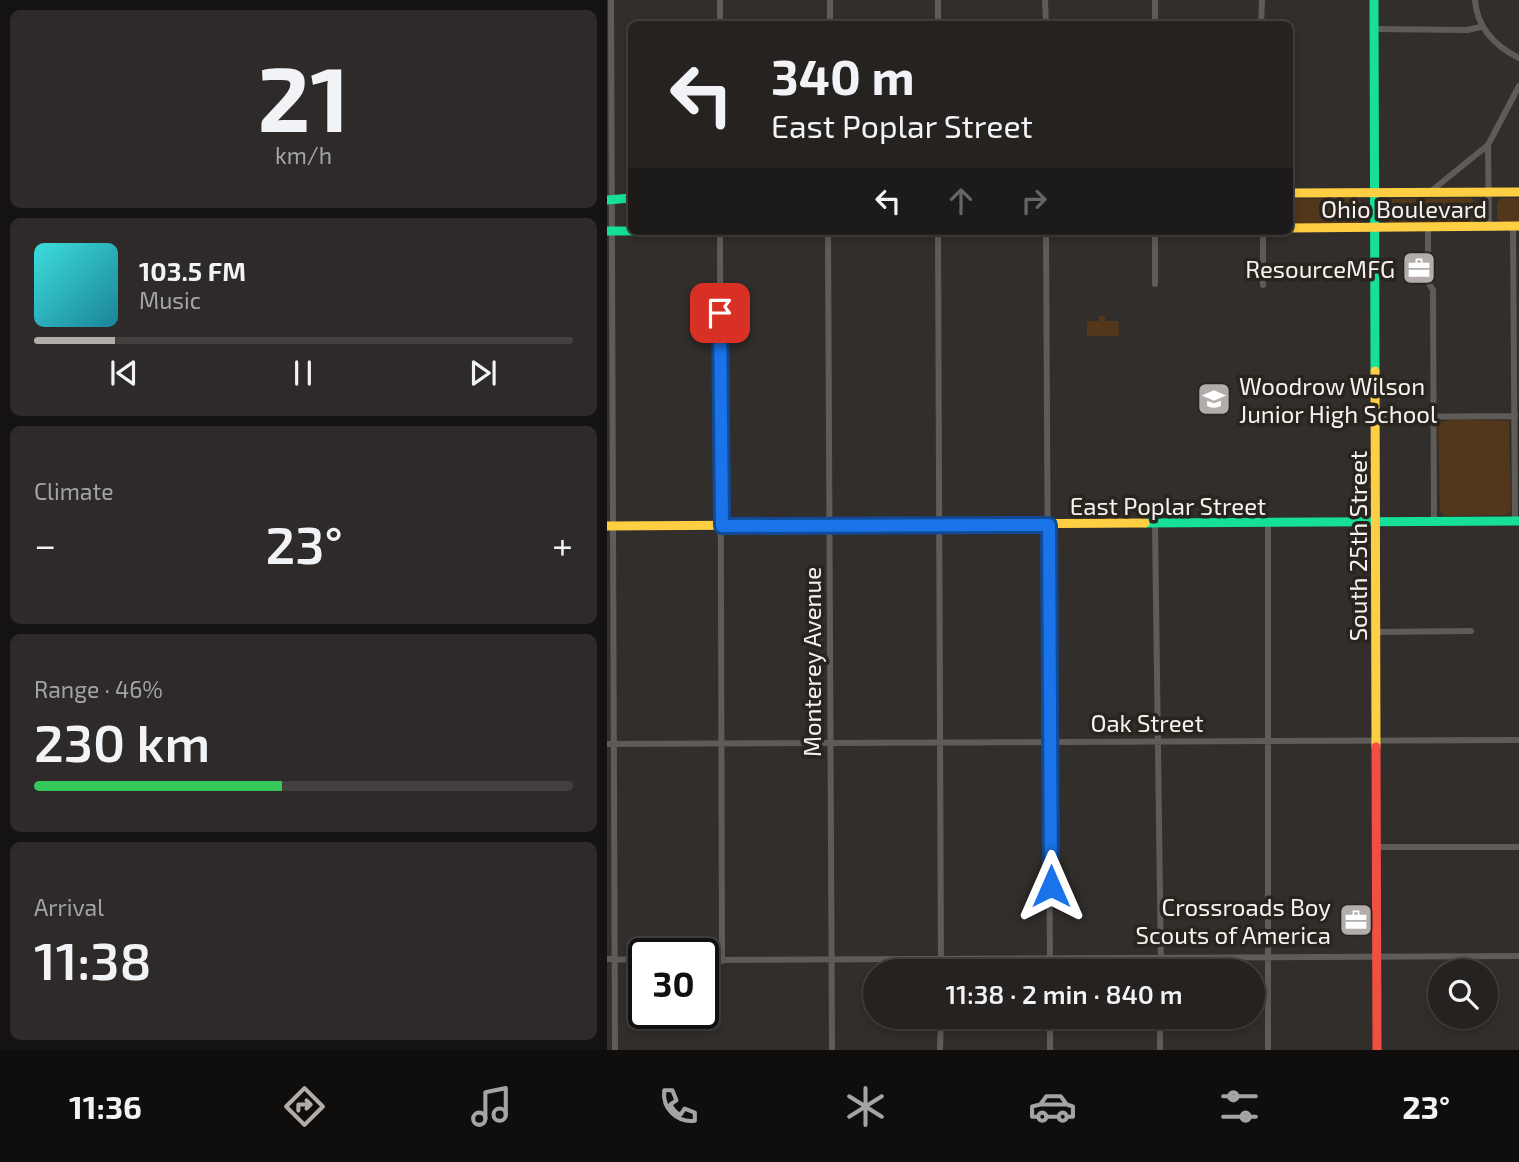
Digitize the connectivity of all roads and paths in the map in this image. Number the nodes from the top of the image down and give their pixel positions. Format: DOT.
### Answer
graph roads {
  1 [pos="611,0"];
  2 [pos="720,0"];
  3 [pos="830,0"];
  4 [pos="938,0"];
  5 [pos="1046,0"];
  6 [pos="1155,0"];
  7 [pos="1262,0"];
  8 [pos="1374,0"];
  9 [pos="1475,0"];
  10 [pos="720,21"];
  11 [pos="830,21"];
  12 [pos="938,21"];
  13 [pos="1046,21"];
  14 [pos="1155,21"];
  15 [pos="1261,21"];
  16 [pos="1481,27"];
  17 [pos="1374,29"];
  18 [pos="1519,58"];
  19 [pos="1519,86"];
  20 [pos="1488,145"];
  21 [pos="1429,192"];
  22 [pos="1488,192"];
  23 [pos="1519,192"];
  24 [pos="1293,193"];
  25 [pos="1375,193"];
  26 [pos="628,198"];
  27 [pos="609,199"];
  28 [pos="1375,227"];
  29 [pos="1428,227"];
  30 [pos="1489,227"];
  31 [pos="1516,227"];
  32 [pos="1293,228"];
  33 [pos="609,231"];
  34 [pos="628,231"];
  35 [pos="720,235"];
  36 [pos="828,235"];
  37 [pos="938,235"];
  38 [pos="1046,235"];
  39 [pos="1155,235"];
  40 [pos="1263,235"];
  41 [pos="1155,284"];
  42 [pos="1263,285"];
  43 [pos="1376,416"];
  44 [pos="1432,416"];
  45 [pos="1515,416"];
  46 [pos="1517,522"];
  47 [pos="1268,523"];
  48 [pos="1377,523"];
  49 [pos="1434,523"];
  50 [pos="1155,524"];
  51 [pos="1049,525"];
  52 [pos="610,526"];
  53 [pos="722,526"];
  54 [pos="830,526"];
  55 [pos="940,526"];
  56 [pos="1471,631"];
  57 [pos="1376,632"];
  58 [pos="1378,740"];
  59 [pos="1519,740"];
  60 [pos="1160,741"];
  61 [pos="1051,742"];
  62 [pos="1269,742"];
  63 [pos="723,743"];
  64 [pos="830,743"];
  65 [pos="941,743"];
  66 [pos="611,744"];
  67 [pos="1376,847"];
  68 [pos="1519,847"];
  69 [pos="1519,956"];
  70 [pos="1161,957"];
  71 [pos="1268,957"];
  72 [pos="1376,957"];
  73 [pos="607,959"];
  74 [pos="616,959"];
  75 [pos="628,959"];
  76 [pos="941,959"];
  77 [pos="1050,959"];
  78 [pos="719,961"];
  79 [pos="722,961"];
  80 [pos="832,961"];
  81 [pos="863,961"];
  82 [pos="941,1029"];
  83 [pos="1050,1029"];
  84 [pos="1160,1029"];
  85 [pos="615,1050"];
  86 [pos="832,1050"];
  87 [pos="941,1050"];
  88 [pos="1050,1050"];
  89 [pos="1160,1050"];
  90 [pos="1268,1050"];
  91 [pos="1377,1050"];
  1 -- 27 [label="street"];
  2 -- 10 [label="street"];
  3 -- 11 [label="street"];
  4 -- 12 [label="street"];
  5 -- 13 [label="street"];
  6 -- 14 [label="street"];
  7 -- 15 [label="street"];
  8 -- 17 [label="main road, South 25th Street"];
  9 -- 16 [label="street"];
  16 -- 17 [label="street"];
  16 -- 18 [label="street"];
  17 -- 25 [label="main road, South 25th Street"];
  19 -- 20 [label="street"];
  20 -- 21 [label="street"];
  20 -- 22 [label="street"];
  21 -- 22 [label="main road, Ohio Boulevard"];
  21 -- 25 [label="main road, Ohio Boulevard"];
  22 -- 23 [label="main road, Ohio Boulevard"];
  22 -- 30 [label="street"];
  24 -- 25 [label="main road, Ohio Boulevard"];
  25 -- 28 [label="main road, South 25th Street"];
  26 -- 27 [label="main road"];
  27 -- 33 [label="street"];
  28 -- 29 [label="main road, Ohio Boulevard"];
  28 -- 32 [label="main road, Ohio Boulevard"];
  28 -- 43 [label="main road, South 25th Street"];
  29 -- 30 [label="main road, Ohio Boulevard"];
  29 -- 44 [label="street"];
  30 -- 31 [label="main road, Ohio Boulevard"];
  31 -- 45 [label="street"];
  33 -- 34 [label="main road"];
  33 -- 52 [label="street"];
  35 -- 53 [label="street"];
  36 -- 54 [label="street, Monterey Avenue"];
  37 -- 55 [label="street"];
  38 -- 51 [label="street"];
  39 -- 41 [label="street"];
  40 -- 42 [label="street"];
  43 -- 44 [label="street"];
  43 -- 48 [label="main road, South 25th Street"];
  44 -- 45 [label="street"];
  44 -- 49 [label="street"];
  45 -- 46 [label="street"];
  46 -- 49 [label="main road, East Poplar Street"];
  47 -- 48 [label="main road, East Poplar Street"];
  47 -- 50 [label="main road, East Poplar Street"];
  47 -- 62 [label="street"];
  48 -- 49 [label="main road, East Poplar Street"];
  48 -- 57 [label="main road, South 25th Street"];
  50 -- 51 [label="main road, East Poplar Street"];
  50 -- 60 [label="street"];
  51 -- 55 [label="main road, East Poplar Street"];
  51 -- 61 [label="street"];
  52 -- 53 [label="main road, East Poplar Street"];
  52 -- 66 [label="street"];
  53 -- 54 [label="main road, East Poplar Street"];
  53 -- 63 [label="street"];
  54 -- 55 [label="main road, East Poplar Street"];
  54 -- 64 [label="street, Monterey Avenue"];
  55 -- 65 [label="street"];
  56 -- 57 [label="street"];
  57 -- 58 [label="main road, South 25th Street"];
  58 -- 59 [label="street, Oak Street"];
  58 -- 62 [label="street, Oak Street"];
  58 -- 67 [label="main road, South 25th Street"];
  60 -- 61 [label="street, Oak Street"];
  60 -- 62 [label="street, Oak Street"];
  60 -- 70 [label="street"];
  61 -- 65 [label="street, Oak Street"];
  61 -- 77 [label="street"];
  62 -- 71 [label="street"];
  63 -- 64 [label="street, Oak Street"];
  63 -- 66 [label="street, Oak Street"];
  63 -- 79 [label="street"];
  64 -- 65 [label="street, Oak Street"];
  64 -- 80 [label="street, Monterey Avenue"];
  65 -- 76 [label="street"];
  66 -- 74 [label="street"];
  67 -- 68 [label="street"];
  67 -- 72 [label="main road, South 25th Street"];
  69 -- 72 [label="street"];
  70 -- 71 [label="street"];
  70 -- 77 [label="street"];
  71 -- 72 [label="street"];
  71 -- 90 [label="street"];
  72 -- 91 [label="main road, South 25th Street"];
  73 -- 74 [label="street"];
  74 -- 75 [label="street"];
  74 -- 85 [label="street"];
  78 -- 79 [label="street"];
  79 -- 80 [label="street"];
  80 -- 81 [label="street"];
  80 -- 86 [label="street, Monterey Avenue"];
  82 -- 87 [label="street"];
  83 -- 88 [label="street"];
  84 -- 89 [label="street"];
}
